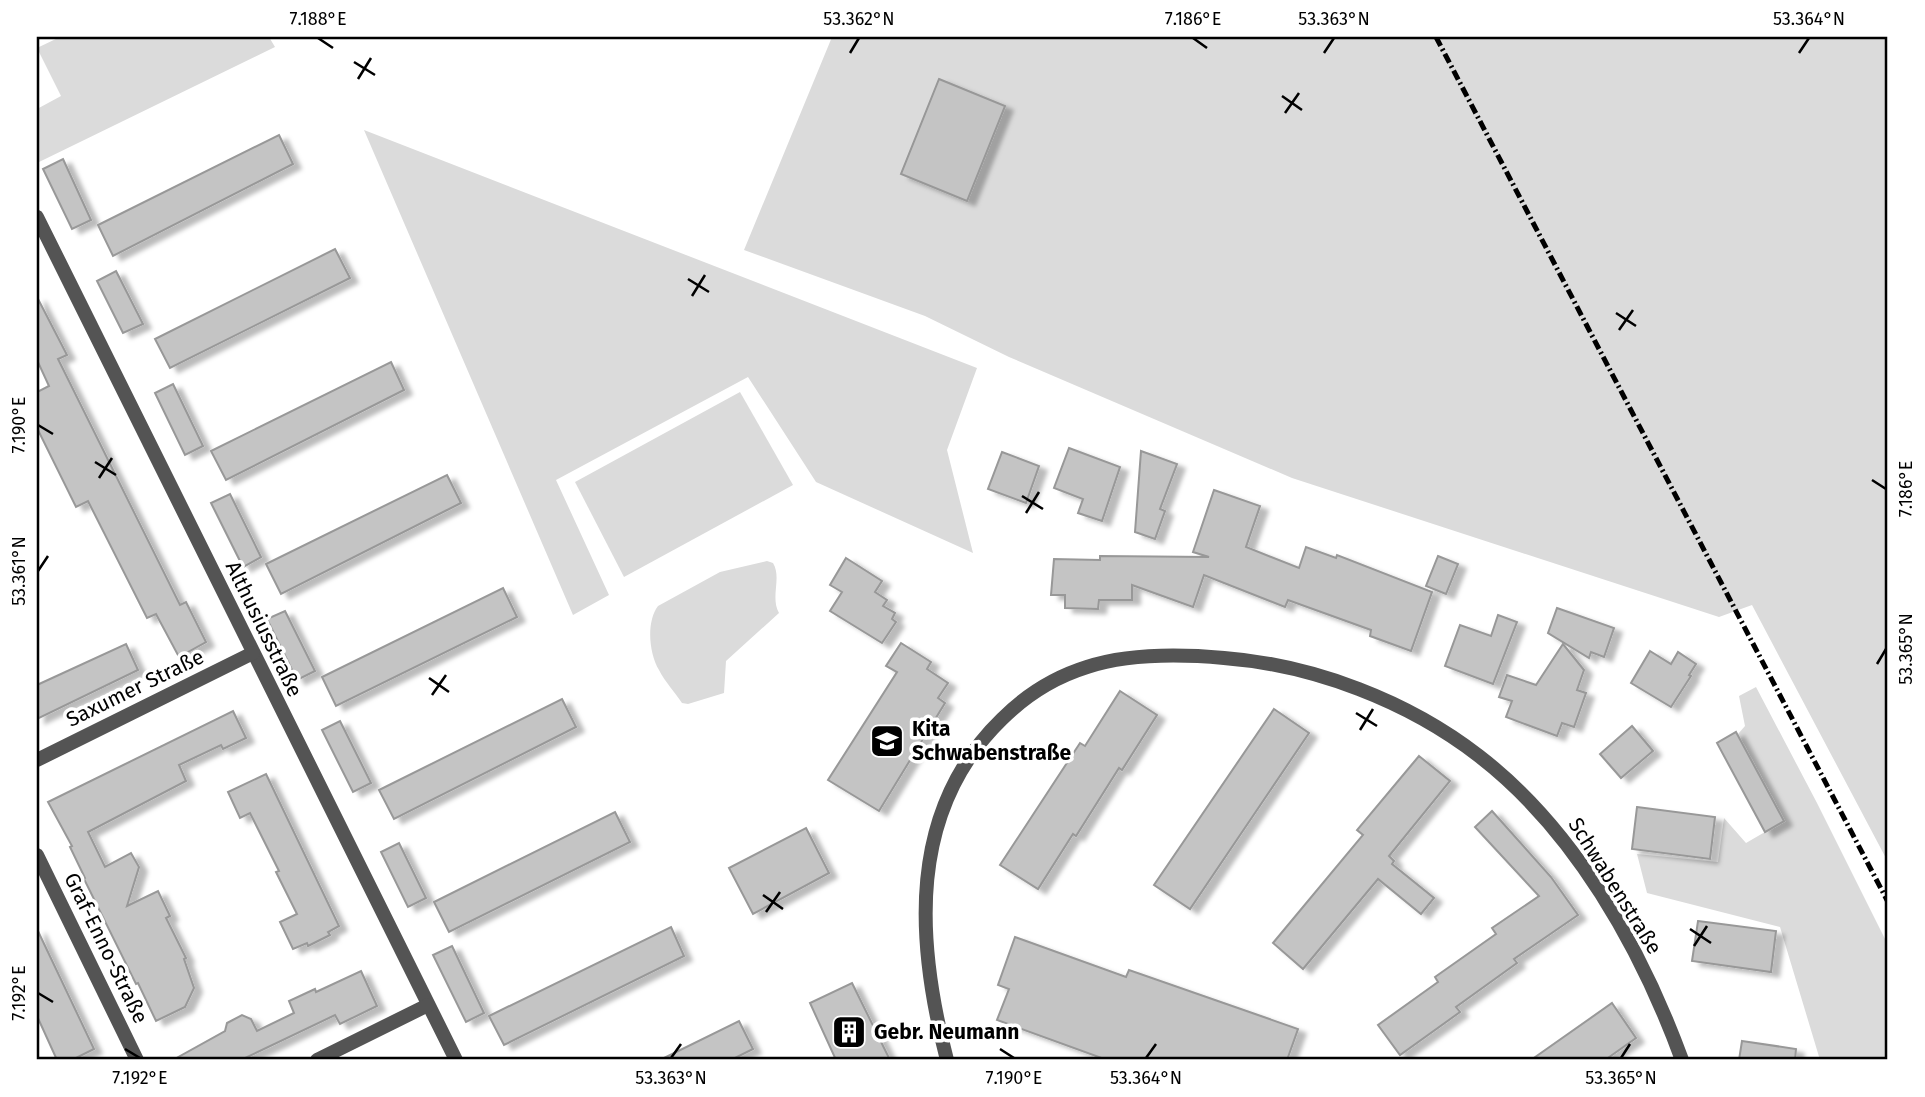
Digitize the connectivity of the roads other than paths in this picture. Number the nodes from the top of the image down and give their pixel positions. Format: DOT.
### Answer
graph roads {
  1 [pos="37,216"];
  2 [pos="253,653"];
  3 [pos="37,760"];
  4 [pos="37,855"];
  5 [pos="428,1005"];
  6 [pos="137,1060"];
  7 [pos="317,1060"];
  8 [pos="456,1060"];
  9 [pos="947,1060"];
  10 [pos="1682,1060"];
  1 -- 2 [label="street, Althusiusstraße"];
  2 -- 3 [label="street, Saxumer Straße"];
  2 -- 5 [label="street, Althusiusstraße"];
  4 -- 6 [label="street, Graf-Enno-Straße"];
  5 -- 7 [label="street"];
  5 -- 8 [label="street, Althusiusstraße"];
  9 -- 10 [label="street, Schwabenstraße"];
}
